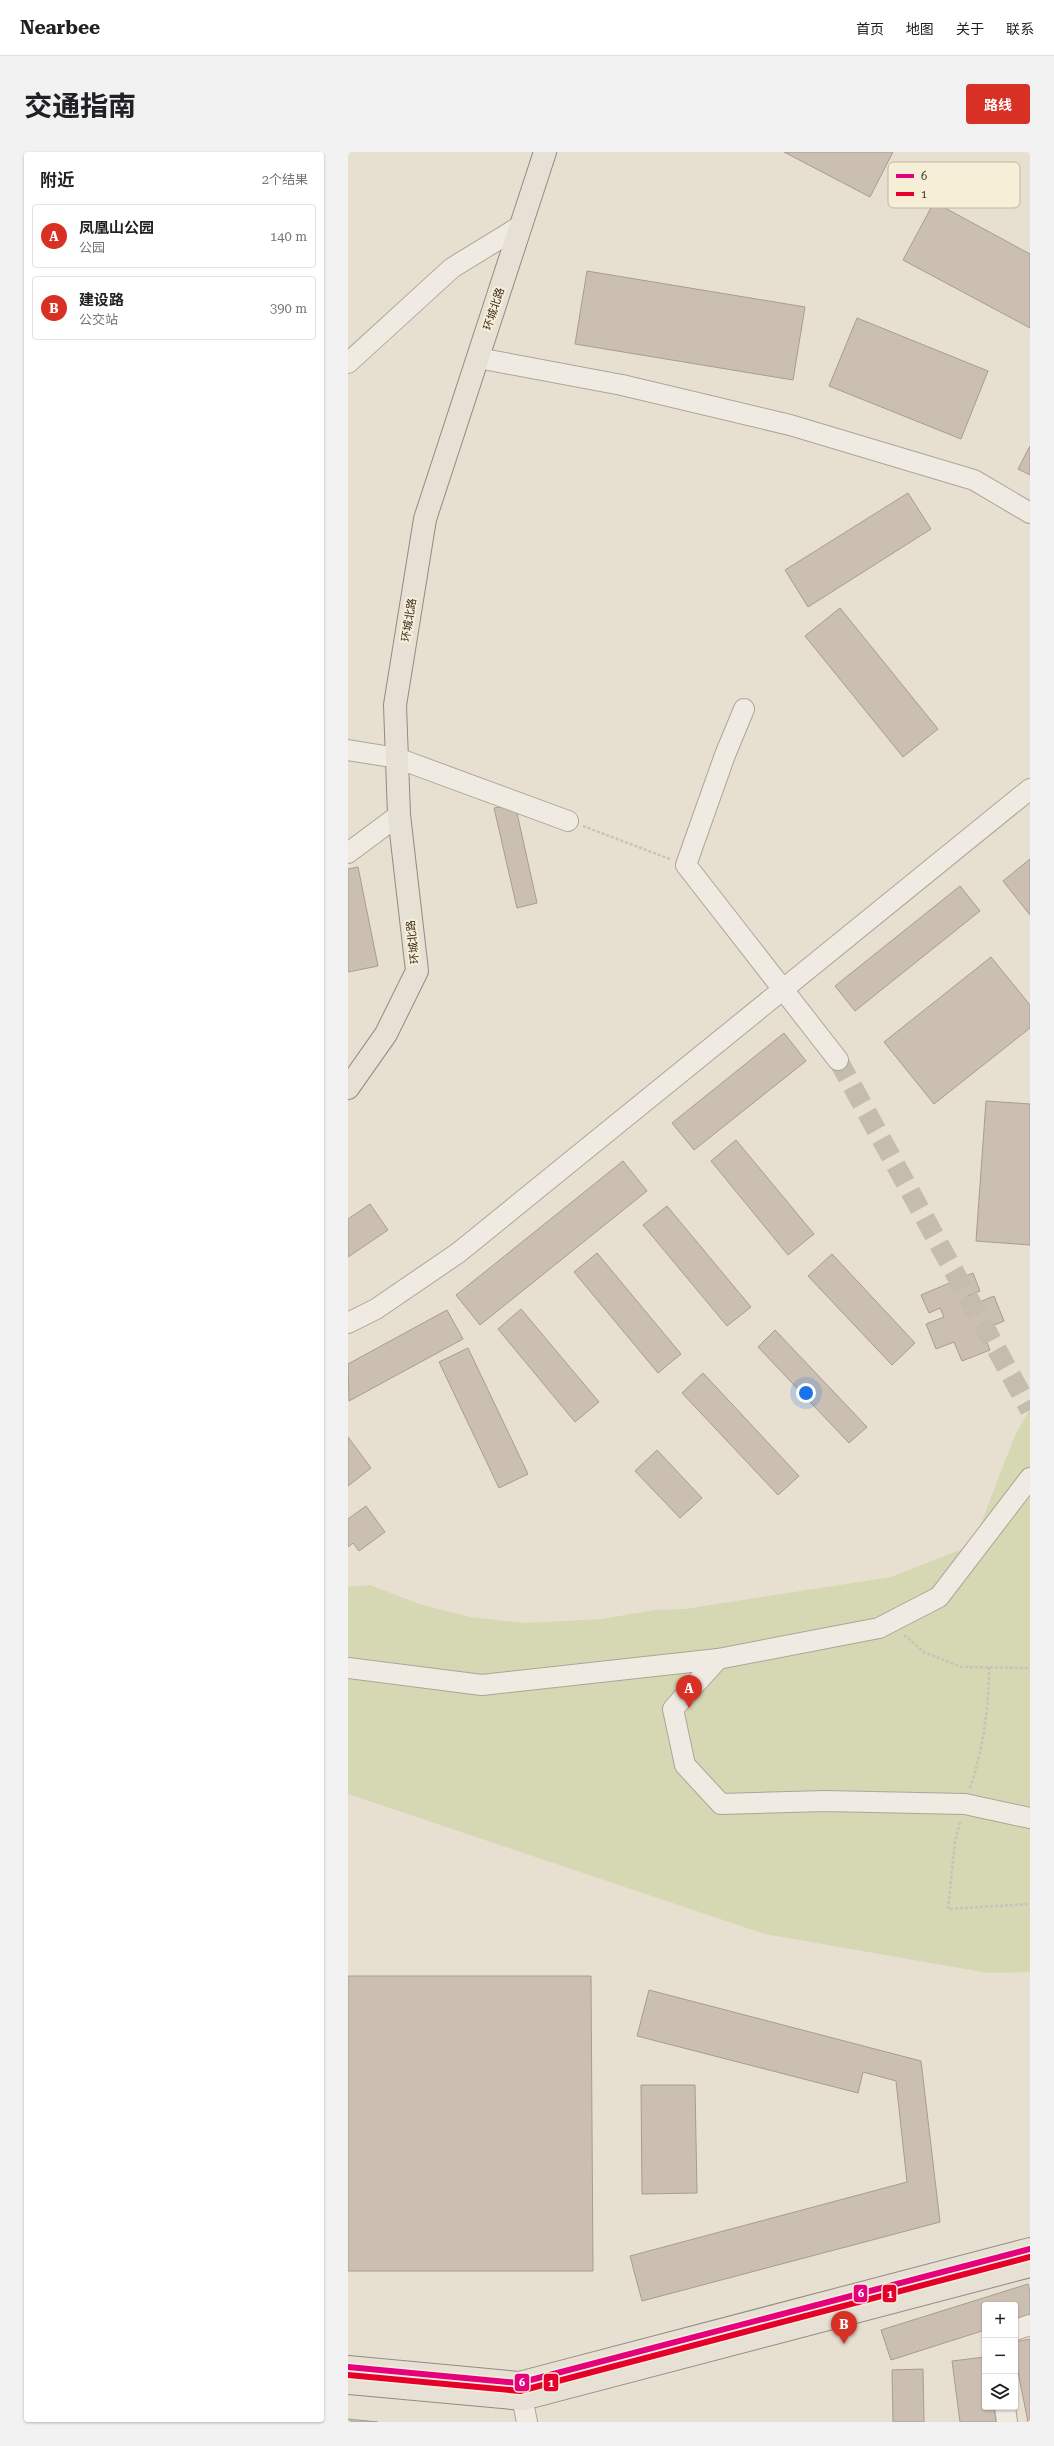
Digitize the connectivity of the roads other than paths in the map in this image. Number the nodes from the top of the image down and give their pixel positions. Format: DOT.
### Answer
graph roads {
  1 [pos="545,152"];
  2 [pos="522,225"];
  3 [pos="478,358"];
  4 [pos="348,363"];
  5 [pos="1030,514"];
  6 [pos="744,710"];
  7 [pos="348,750"];
  8 [pos="397,758"];
  9 [pos="1030,789"];
  10 [pos="399,815"];
  11 [pos="568,821"];
  12 [pos="348,853"];
  13 [pos="782,990"];
  14 [pos="838,1060"];
  15 [pos="348,1088"];
  16 [pos="348,1324"];
  17 [pos="1030,1478"];
  18 [pos="718,1659"];
  19 [pos="348,1668"];
  20 [pos="1030,1818"];
  21 [pos="1030,2249"];
  22 [pos="1030,2266"];
  23 [pos="1030,2325"];
  24 [pos="1018,2329"];
  25 [pos="348,2367"];
  26 [pos="348,2382"];
  27 [pos="521,2391"];
  28 [pos="1005,2410"];
  29 [pos="527,2422"];
  30 [pos="1007,2422"];
  1 -- 2 [label="main road, 环城北路"];
  2 -- 3 [label="main road, 环城北路"];
  2 -- 4 [label="street"];
  3 -- 5 [label="street"];
  3 -- 8 [label="main road, 环城北路"];
  6 -- 13 [label="street"];
  7 -- 8 [label="street"];
  8 -- 10 [label="main road, 环城北路"];
  8 -- 11 [label="street"];
  9 -- 13 [label="street"];
  10 -- 12 [label="street"];
  10 -- 15 [label="main road, 环城北路"];
  13 -- 14 [label="street"];
  13 -- 16 [label="street"];
  17 -- 18 [label="street"];
  18 -- 19 [label="street"];
  18 -- 20 [label="street"];
  21 -- 27 [label="main road"];
  22 -- 27 [label="main road"];
  23 -- 24 [label="street"];
  25 -- 27 [label="main road"];
  26 -- 27 [label="main road"];
  27 -- 29 [label="street"];
  28 -- 30 [label="street"];
}
